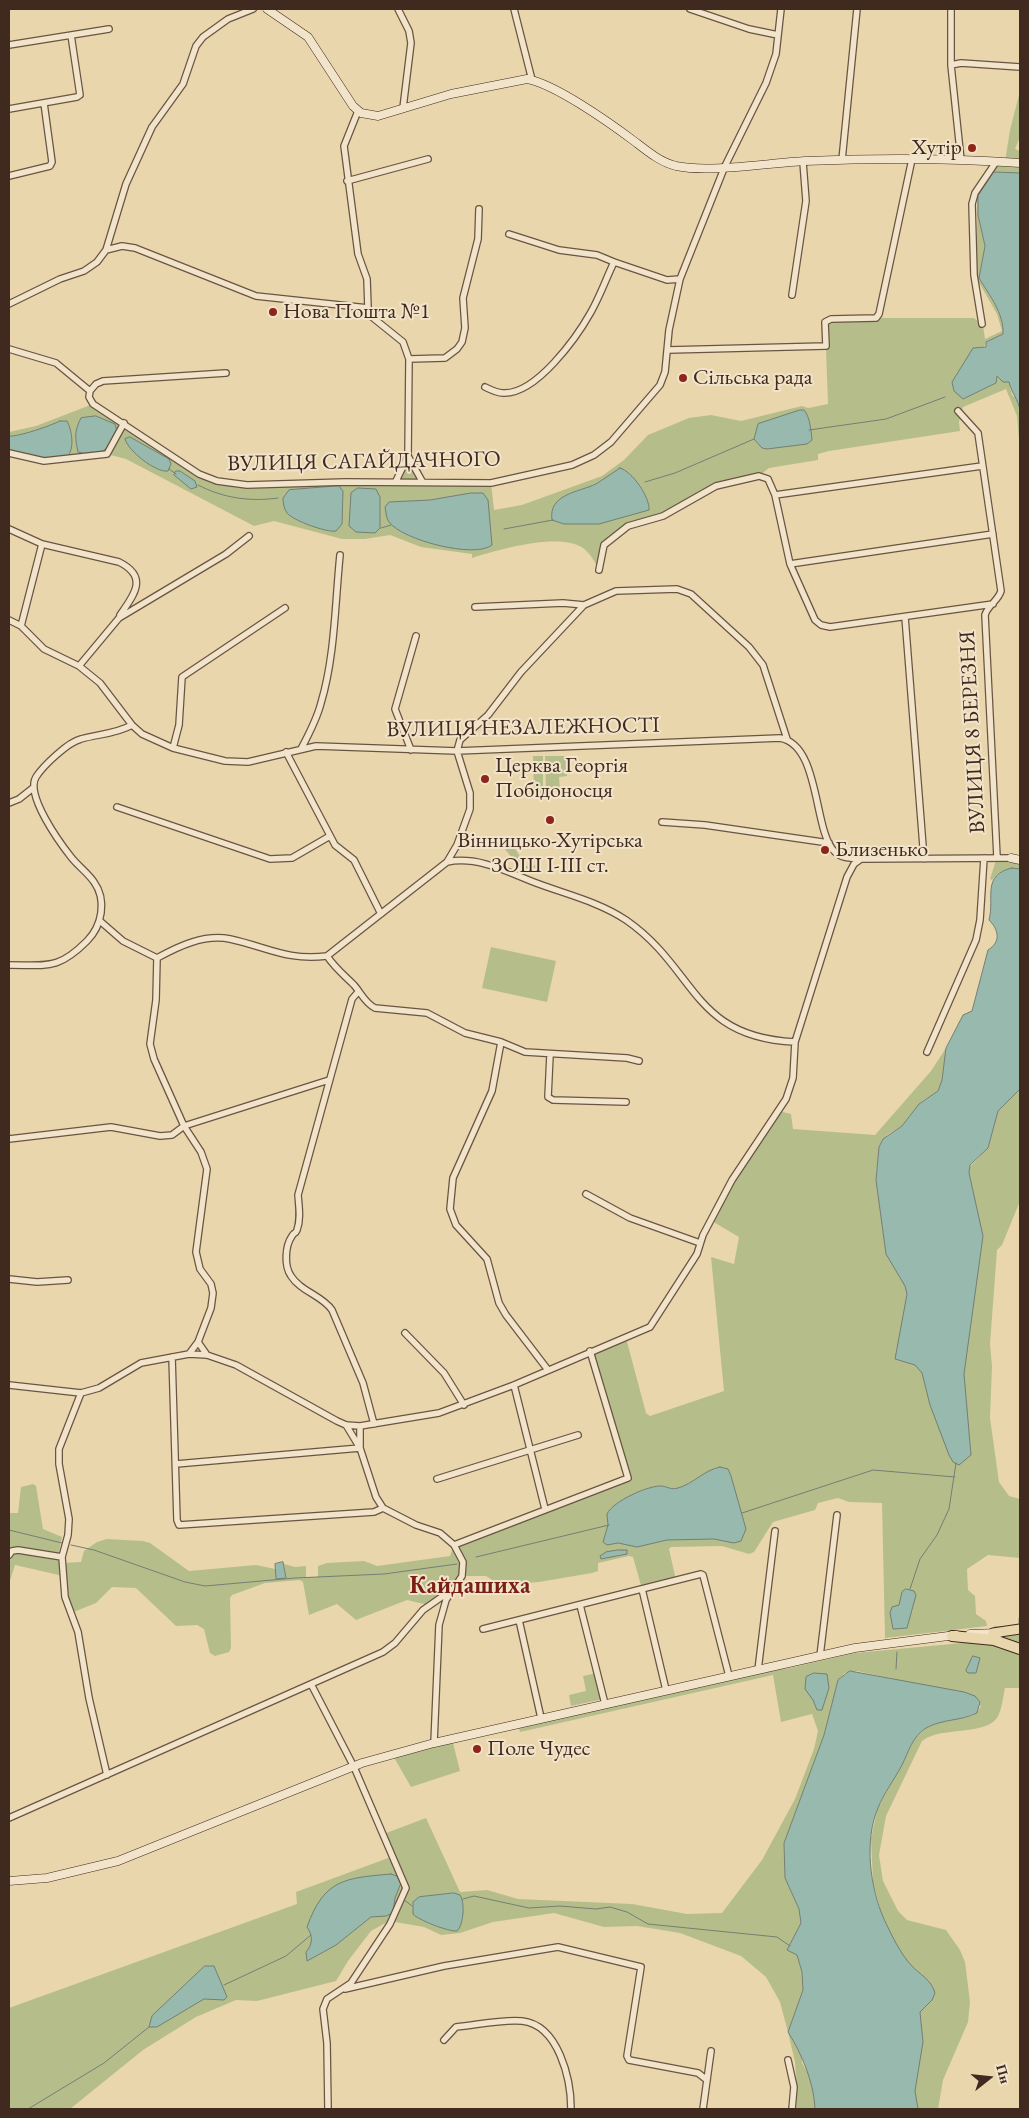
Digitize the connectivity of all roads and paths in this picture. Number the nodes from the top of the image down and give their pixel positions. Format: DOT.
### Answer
graph roads {
  1 [pos="253,9"];
  2 [pos="267,9"];
  3 [pos="398,9"];
  4 [pos="514,9"];
  5 [pos="690,9"];
  6 [pos="781,9"];
  7 [pos="857,9"];
  8 [pos="950,9"];
  9 [pos="109,29"];
  10 [pos="71,34"];
  11 [pos="778,35"];
  12 [pos="9,45"];
  13 [pos="950,65"];
  14 [pos="1020,67"];
  15 [pos="532,80"];
  16 [pos="44,103"];
  17 [pos="403,108"];
  18 [pos="9,109"];
  19 [pos="358,111"];
  20 [pos="428,159"];
  21 [pos="842,160"];
  22 [pos="912,160"];
  23 [pos="961,160"];
  24 [pos="802,162"];
  25 [pos="996,162"];
  26 [pos="1020,163"];
  27 [pos="725,166"];
  28 [pos="9,176"];
  29 [pos="347,181"];
  30 [pos="479,209"];
  31 [pos="508,234"];
  32 [pos="106,250"];
  33 [pos="614,262"];
  34 [pos="680,279"];
  35 [pos="792,295"];
  36 [pos="9,304"];
  37 [pos="368,308"];
  38 [pos="982,324"];
  39 [pos="9,350"];
  40 [pos="668,350"];
  41 [pos="410,360"];
  42 [pos="226,373"];
  43 [pos="485,387"];
  44 [pos="90,391"];
  45 [pos="958,411"];
  46 [pos="124,423"];
  47 [pos="9,453"];
  48 [pos="408,456"];
  49 [pos="982,466"];
  50 [pos="396,481"];
  51 [pos="422,481"];
  52 [pos="775,495"];
  53 [pos="9,529"];
  54 [pos="992,534"];
  55 [pos="248,536"];
  56 [pos="42,544"];
  57 [pos="340,555"];
  58 [pos="790,564"];
  59 [pos="599,570"];
  60 [pos="993,604"];
  61 [pos="584,605"];
  62 [pos="475,607"];
  63 [pos="284,608"];
  64 [pos="904,617"];
  65 [pos="118,618"];
  66 [pos="9,620"];
  67 [pos="21,626"];
  68 [pos="416,636"];
  69 [pos="79,666"];
  70 [pos="132,725"];
  71 [pos="787,739"];
  72 [pos="173,748"];
  73 [pos="302,749"];
  74 [pos="411,750"];
  75 [pos="286,752"];
  76 [pos="458,752"];
  77 [pos="469,755"];
  78 [pos="32,788"];
  79 [pos="9,803"];
  80 [pos="117,807"];
  81 [pos="662,822"];
  82 [pos="330,836"];
  83 [pos="829,843"];
  84 [pos="457,845"];
  85 [pos="997,857"];
  86 [pos="984,858"];
  87 [pos="1011,858"];
  88 [pos="861,859"];
  89 [pos="924,859"];
  90 [pos="464,860"];
  91 [pos="1020,860"];
  92 [pos="447,862"];
  93 [pos="381,914"];
  94 [pos="100,921"];
  95 [pos="327,956"];
  96 [pos="157,958"];
  97 [pos="9,965"];
  98 [pos="358,992"];
  99 [pos="500,1042"];
  100 [pos="795,1042"];
  101 [pos="928,1052"];
  102 [pos="550,1055"];
  103 [pos="639,1061"];
  104 [pos="328,1080"];
  105 [pos="626,1102"];
  106 [pos="184,1126"];
  107 [pos="9,1139"];
  108 [pos="586,1194"];
  109 [pos="700,1243"];
  110 [pos="9,1279"];
  111 [pos="68,1280"];
  112 [pos="405,1333"];
  113 [pos="198,1342"];
  114 [pos="590,1351"];
  115 [pos="190,1354"];
  116 [pos="207,1355"];
  117 [pos="172,1356"];
  118 [pos="548,1370"];
  119 [pos="9,1385"];
  120 [pos="514,1385"];
  121 [pos="81,1393"];
  122 [pos="464,1405"];
  123 [pos="374,1424"];
  124 [pos="346,1425"];
  125 [pos="360,1426"];
  126 [pos="578,1434"];
  127 [pos="360,1448"];
  128 [pos="528,1449"];
  129 [pos="176,1464"];
  130 [pos="436,1478"];
  131 [pos="383,1508"];
  132 [pos="546,1509"];
  133 [pos="837,1515"];
  134 [pos="774,1531"];
  135 [pos="454,1545"];
  136 [pos="9,1555"];
  137 [pos="62,1557"];
  138 [pos="642,1589"];
  139 [pos="453,1590"];
  140 [pos="580,1605"];
  141 [pos="519,1620"];
  142 [pos="483,1629"];
  143 [pos="1020,1631"];
  144 [pos="993,1633"];
  145 [pos="952,1636"];
  146 [pos="1020,1649"];
  147 [pos="820,1656"];
  148 [pos="758,1670"];
  149 [pos="728,1676"];
  150 [pos="311,1684"];
  151 [pos="666,1690"];
  152 [pos="604,1704"];
  153 [pos="541,1718"];
  154 [pos="434,1744"];
  155 [pos="354,1767"];
  156 [pos="107,1775"];
  157 [pos="9,1818"];
  158 [pos="9,1881"];
  159 [pos="345,1989"];
  160 [pos="444,2040"];
  161 [pos="711,2051"];
  162 [pos="788,2060"];
  163 [pos="707,2080"];
  164 [pos="328,2109"];
  165 [pos="571,2109"];
  166 [pos="702,2109"];
  167 [pos="792,2109"];
  1 -- 32 [label="street"];
  2 -- 19 [label="main road"];
  3 -- 17 [label="street"];
  4 -- 15 [label="street"];
  5 -- 11 [label="street"];
  6 -- 11 [label="street, ВУЛИЦЯ САГАЙДАЧНОГО"];
  7 -- 21 [label="street"];
  8 -- 13 [label="street"];
  9 -- 10 [label="street"];
  10 -- 12 [label="street"];
  10 -- 16 [label="street"];
  11 -- 27 [label="street, ВУЛИЦЯ САГАЙДАЧНОГО"];
  13 -- 14 [label="street"];
  13 -- 23 [label="street"];
  15 -- 17 [label="main road"];
  15 -- 27 [label="main road"];
  16 -- 18 [label="street"];
  16 -- 28 [label="street"];
  17 -- 19 [label="main road"];
  19 -- 29 [label="street"];
  20 -- 29 [label="street"];
  21 -- 22 [label="main road"];
  21 -- 24 [label="main road"];
  22 -- 23 [label="main road"];
  22 -- 40 [label="street"];
  23 -- 25 [label="main road"];
  24 -- 27 [label="main road"];
  24 -- 35 [label="street"];
  25 -- 26 [label="main road"];
  25 -- 38 [label="street"];
  27 -- 34 [label="street, ВУЛИЦЯ САГАЙДАЧНОГО"];
  29 -- 37 [label="street"];
  30 -- 41 [label="street"];
  31 -- 33 [label="street"];
  32 -- 36 [label="street"];
  32 -- 37 [label="street"];
  33 -- 34 [label="street"];
  33 -- 43 [label="street"];
  34 -- 40 [label="street, ВУЛИЦЯ САГАЙДАЧНОГО"];
  37 -- 41 [label="street"];
  39 -- 44 [label="street, ВУЛИЦЯ САГАЙДАЧНОГО"];
  40 -- 51 [label="street, ВУЛИЦЯ САГАЙДАЧНОГО"];
  41 -- 48 [label="street"];
  42 -- 44 [label="street"];
  44 -- 46 [label="street, ВУЛИЦЯ САГАЙДАЧНОГО"];
  45 -- 49 [label="street, ВУЛИЦЯ 8 БЕРЕЗНЯ"];
  46 -- 47 [label="street"];
  46 -- 50 [label="street, ВУЛИЦЯ САГАЙДАЧНОГО"];
  48 -- 50 [label="street"];
  48 -- 51 [label="street"];
  49 -- 52 [label="street"];
  49 -- 54 [label="street, ВУЛИЦЯ 8 БЕРЕЗНЯ"];
  50 -- 51 [label="street, ВУЛИЦЯ САГАЙДАЧНОГО"];
  52 -- 58 [label="street"];
  52 -- 59 [label="street"];
  53 -- 56 [label="street"];
  54 -- 58 [label="street"];
  54 -- 60 [label="street, ВУЛИЦЯ 8 БЕРЕЗНЯ"];
  55 -- 65 [label="street"];
  56 -- 65 [label="street"];
  56 -- 67 [label="street"];
  57 -- 73 [label="street"];
  58 -- 64 [label="street"];
  60 -- 64 [label="street"];
  60 -- 85 [label="street, ВУЛИЦЯ 8 БЕРЕЗНЯ"];
  61 -- 62 [label="street"];
  61 -- 71 [label="street"];
  61 -- 76 [label="street"];
  63 -- 72 [label="street"];
  64 -- 89 [label="street"];
  65 -- 69 [label="street"];
  66 -- 67 [label="street"];
  67 -- 69 [label="street"];
  68 -- 74 [label="street"];
  69 -- 70 [label="street"];
  70 -- 72 [label="street"];
  70 -- 78 [label="street"];
  71 -- 76 [label="street, ВУЛИЦЯ НЕЗАЛЕЖНОСТІ"];
  71 -- 83 [label="street"];
  72 -- 75 [label="street"];
  73 -- 74 [label="street"];
  73 -- 75 [label="street"];
  74 -- 76 [label="street"];
  75 -- 82 [label="street"];
  76 -- 77 [label="street"];
  76 -- 84 [label="street"];
  78 -- 79 [label="street"];
  78 -- 94 [label="street"];
  80 -- 82 [label="street"];
  81 -- 83 [label="street"];
  82 -- 93 [label="street"];
  83 -- 88 [label="street"];
  84 -- 90 [label="street"];
  84 -- 92 [label="street"];
  85 -- 86 [label="street"];
  85 -- 87 [label="street"];
  86 -- 89 [label="street"];
  86 -- 101 [label="street, ВУЛИЦЯ 8 БЕРЕЗНЯ"];
  87 -- 91 [label="main road"];
  88 -- 89 [label="street"];
  88 -- 100 [label="street"];
  90 -- 92 [label="street"];
  90 -- 100 [label="street"];
  92 -- 93 [label="street"];
  93 -- 95 [label="street"];
  94 -- 96 [label="street"];
  94 -- 97 [label="street"];
  95 -- 96 [label="street"];
  95 -- 98 [label="street"];
  96 -- 106 [label="street"];
  98 -- 99 [label="street"];
  98 -- 104 [label="street"];
  99 -- 102 [label="street"];
  99 -- 118 [label="street"];
  100 -- 109 [label="street"];
  102 -- 103 [label="street"];
  102 -- 105 [label="street"];
  104 -- 106 [label="street"];
  104 -- 123 [label="street"];
  106 -- 107 [label="street"];
  106 -- 113 [label="street"];
  108 -- 109 [label="street"];
  109 -- 114 [label="street"];
  110 -- 111 [label="street"];
  112 -- 122 [label="street"];
  113 -- 115 [label="street"];
  113 -- 116 [label="street"];
  114 -- 118 [label="street"];
  114 -- 132 [label="street"];
  115 -- 116 [label="street"];
  115 -- 117 [label="street"];
  116 -- 124 [label="street"];
  117 -- 121 [label="street"];
  117 -- 129 [label="street"];
  118 -- 120 [label="street"];
  119 -- 121 [label="street"];
  120 -- 122 [label="street"];
  120 -- 128 [label="street"];
  121 -- 137 [label="street"];
  122 -- 123 [label="street"];
  123 -- 125 [label="street"];
  124 -- 125 [label="street"];
  124 -- 127 [label="street"];
  125 -- 127 [label="street"];
  126 -- 128 [label="street"];
  127 -- 129 [label="street"];
  127 -- 131 [label="street"];
  128 -- 130 [label="street"];
  128 -- 132 [label="street"];
  129 -- 131 [label="street"];
  131 -- 135 [label="street"];
  132 -- 135 [label="street"];
  133 -- 147 [label="street"];
  134 -- 148 [label="street"];
  135 -- 139 [label="street"];
  136 -- 137 [label="street"];
  137 -- 156 [label="street"];
  138 -- 140 [label="street"];
  138 -- 149 [label="street"];
  138 -- 151 [label="street"];
  139 -- 150 [label="street"];
  139 -- 154 [label="street"];
  140 -- 141 [label="street"];
  140 -- 152 [label="street"];
  141 -- 142 [label="street"];
  141 -- 153 [label="street"];
  143 -- 144 [label="main road"];
  144 -- 145 [label="main road"];
  145 -- 146 [label="highway"];
  145 -- 147 [label="main road"];
  147 -- 148 [label="main road"];
  148 -- 149 [label="main road"];
  149 -- 151 [label="main road"];
  150 -- 155 [label="street"];
  150 -- 156 [label="street"];
  151 -- 152 [label="main road"];
  152 -- 153 [label="main road"];
  153 -- 154 [label="main road"];
  154 -- 155 [label="main road"];
  155 -- 158 [label="main road"];
  155 -- 159 [label="street"];
  156 -- 157 [label="street"];
  159 -- 163 [label="street"];
  159 -- 164 [label="street"];
  160 -- 165 [label="street"];
  161 -- 163 [label="street"];
  162 -- 167 [label="street"];
  163 -- 166 [label="street"];
}
